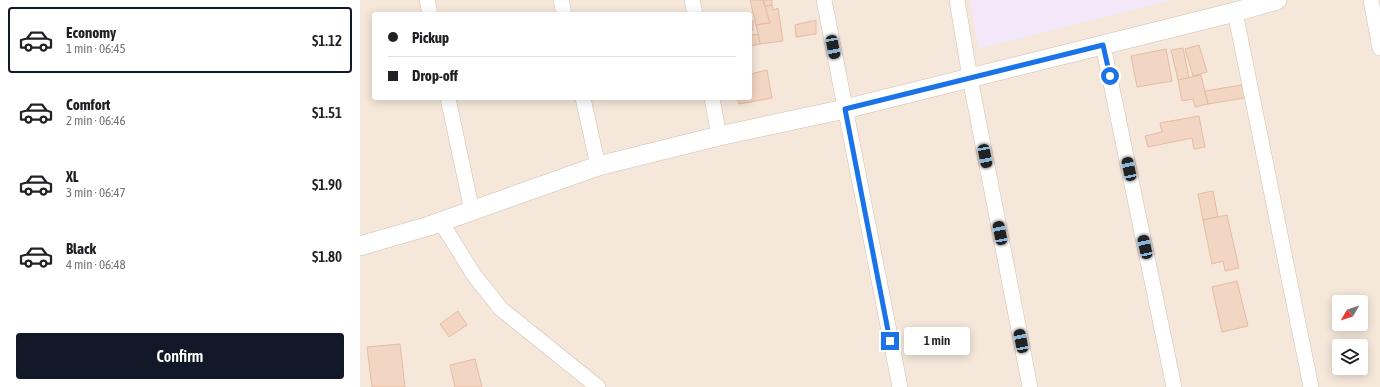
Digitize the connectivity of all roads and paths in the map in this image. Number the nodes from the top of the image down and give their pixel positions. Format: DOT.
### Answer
graph roads {
  1 [pos="427,0"];
  2 [pos="561,0"];
  3 [pos="692,0"];
  4 [pos="824,0"];
  5 [pos="957,0"];
  6 [pos="1277,0"];
  7 [pos="1371,0"];
  8 [pos="430,12"];
  9 [pos="564,12"];
  10 [pos="695,12"];
  11 [pos="1235,12"];
  12 [pos="1103,45"];
  13 [pos="1380,48"];
  14 [pos="970,78"];
  15 [pos="448,100"];
  16 [pos="583,100"];
  17 [pos="712,100"];
  18 [pos="845,109"];
  19 [pos="719,136"];
  20 [pos="598,166"];
  21 [pos="472,211"];
  22 [pos="440,222"];
  23 [pos="360,246"];
  24 [pos="598,387"];
  25 [pos="900,387"];
  26 [pos="1030,387"];
  27 [pos="1174,387"];
  28 [pos="1311,387"];
  1 -- 8 [label="street"];
  2 -- 9 [label="street"];
  3 -- 10 [label="street"];
  4 -- 18 [label="street"];
  5 -- 14 [label="street"];
  6 -- 11 [label="street"];
  7 -- 13 [label="street"];
  11 -- 12 [label="street"];
  11 -- 28 [label="street"];
  12 -- 14 [label="street"];
  12 -- 27 [label="street"];
  14 -- 18 [label="street"];
  14 -- 26 [label="street"];
  15 -- 21 [label="street"];
  16 -- 20 [label="street"];
  17 -- 19 [label="street"];
  18 -- 19 [label="street"];
  18 -- 25 [label="street"];
  19 -- 20 [label="street"];
  20 -- 21 [label="street"];
  21 -- 22 [label="street"];
  22 -- 23 [label="street"];
  22 -- 24 [label="street"];
}
